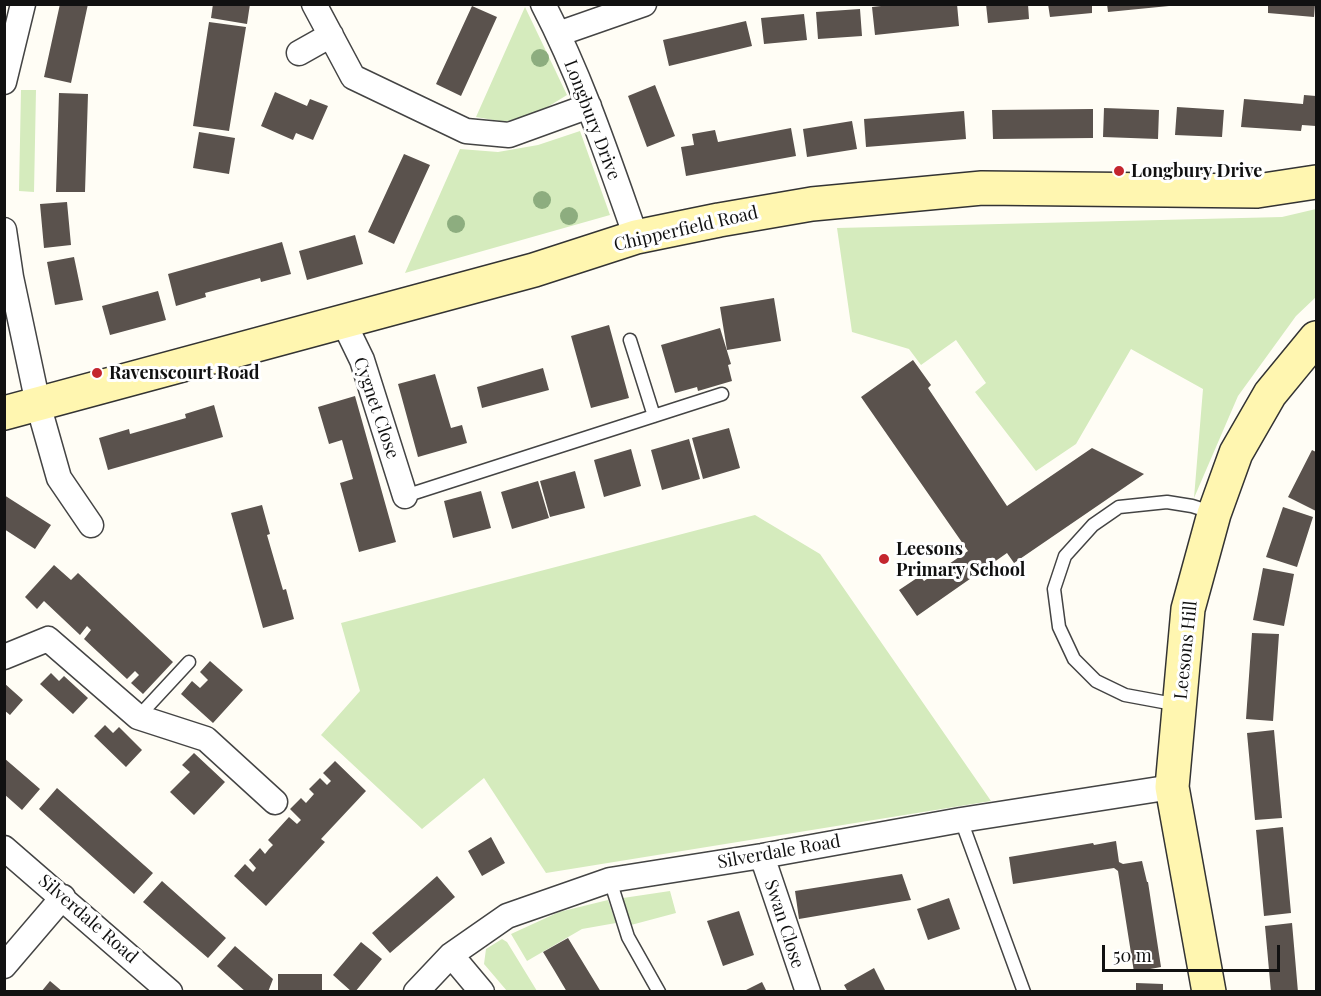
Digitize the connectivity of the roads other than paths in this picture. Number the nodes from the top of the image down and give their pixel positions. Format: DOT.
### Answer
graph roads {
  1 [pos="23,4"];
  2 [pos="314,4"];
  3 [pos="543,4"];
  4 [pos="644,4"];
  5 [pos="558,34"];
  6 [pos="331,35"];
  7 [pos="299,53"];
  8 [pos="4,82"];
  9 [pos="589,106"];
  10 [pos="1317,182"];
  11 [pos="4,230"];
  12 [pos="636,237"];
  13 [pos="344,323"];
  14 [pos="1317,338"];
  15 [pos="630,340"];
  16 [pos="722,394"];
  17 [pos="38,404"];
  18 [pos="4,413"];
  19 [pos="654,416"];
  20 [pos="405,496"];
  21 [pos="1214,514"];
  22 [pos="91,525"];
  23 [pos="4,657"];
  24 [pos="189,662"];
  25 [pos="1180,706"];
  26 [pos="138,717"];
  27 [pos="1172,787"];
  28 [pos="275,802"];
  29 [pos="961,820"];
  30 [pos="4,848"];
  31 [pos="762,856"];
  32 [pos="610,880"];
  33 [pos="63,897"];
  34 [pos="452,955"];
  35 [pos="4,966"];
  36 [pos="170,992"];
  37 [pos="416,992"];
  38 [pos="482,992"];
  39 [pos="659,992"];
  40 [pos="808,992"];
  41 [pos="1024,992"];
  42 [pos="1209,992"];
  1 -- 8 [label="street"];
  2 -- 6 [label="street"];
  3 -- 5 [label="street, Longbury Drive"];
  4 -- 5 [label="street"];
  5 -- 9 [label="street, Longbury Drive"];
  6 -- 7 [label="street"];
  6 -- 9 [label="street"];
  9 -- 12 [label="street, Longbury Drive"];
  10 -- 12 [label="street, Chipperfield Road"];
  11 -- 17 [label="street"];
  12 -- 13 [label="street, Chipperfield Road"];
  13 -- 17 [label="street, Chipperfield Road"];
  13 -- 20 [label="street, Cygnet Close"];
  14 -- 21 [label="street, Leesons Hill"];
  15 -- 19 [label="lane"];
  16 -- 19 [label="lane"];
  17 -- 18 [label="street, Chipperfield Road"];
  17 -- 22 [label="street"];
  19 -- 20 [label="lane"];
  21 -- 25 [label="street, Leesons Hill"];
  21 -- 25 [label="lane"];
  23 -- 26 [label="street"];
  24 -- 26 [label="lane"];
  25 -- 27 [label="street, Leesons Hill"];
  26 -- 28 [label="street"];
  27 -- 29 [label="street, Silverdale Road"];
  27 -- 42 [label="street, Leesons Hill"];
  29 -- 31 [label="street, Silverdale Road"];
  29 -- 41 [label="lane"];
  30 -- 33 [label="street, Silverdale Road"];
  31 -- 32 [label="street, Silverdale Road"];
  31 -- 40 [label="street, Swan Close"];
  32 -- 34 [label="street, Silverdale Road"];
  32 -- 39 [label="lane"];
  33 -- 35 [label="street"];
  33 -- 36 [label="street, Silverdale Road"];
  34 -- 37 [label="street, Silverdale Road"];
  34 -- 38 [label="street"];
}
